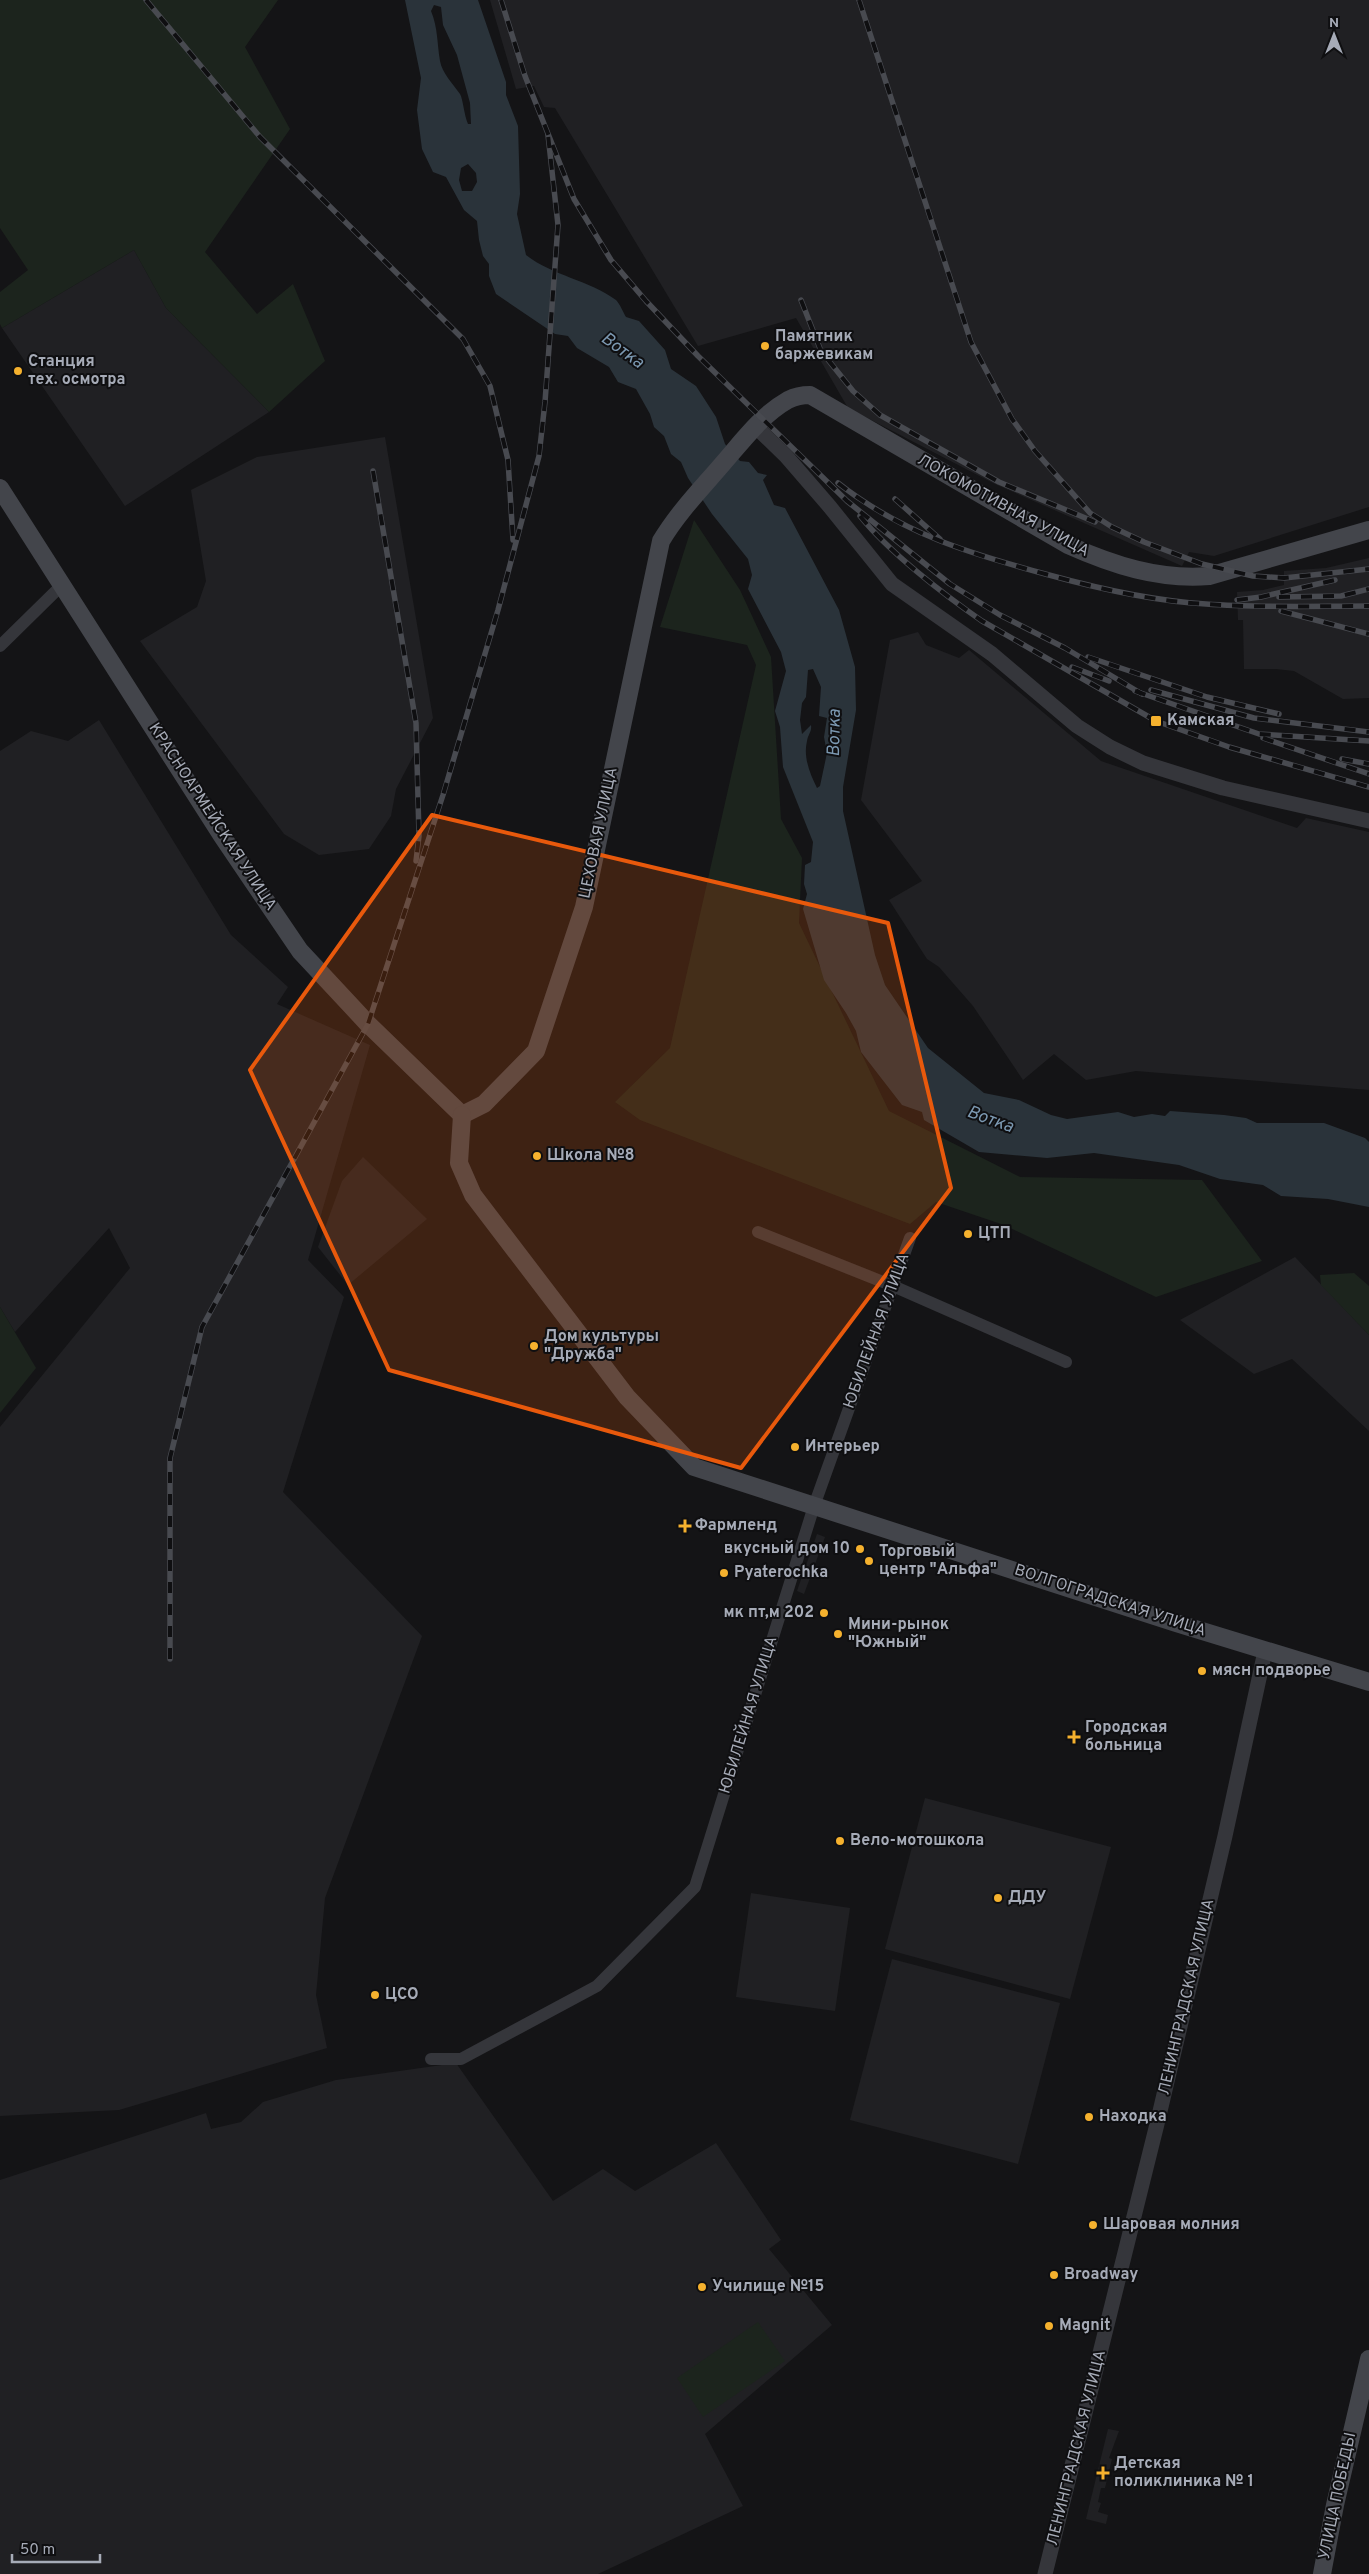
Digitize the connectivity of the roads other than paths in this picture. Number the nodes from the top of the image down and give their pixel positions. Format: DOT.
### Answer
graph roads {
  1 [pos="752,431"];
  2 [pos="0,488"];
  3 [pos="675,518"];
  4 [pos="1369,530"];
  5 [pos="62,585"];
  6 [pos="0,646"];
  7 [pos="1369,821"];
  8 [pos="462,1115"];
  9 [pos="758,1232"];
  10 [pos="910,1238"];
  11 [pos="893,1286"];
  12 [pos="1066,1362"];
  13 [pos="814,1506"];
  14 [pos="1265,1650"];
  15 [pos="1369,1682"];
  16 [pos="431,2059"];
  17 [pos="1369,2360"];
  18 [pos="1045,2574"];
  19 [pos="1322,2574"];
  1 -- 3 [label="main road, ЛОКОМОТИВНАЯ УЛИЦА"];
  1 -- 4 [label="main road, ЛОКОМОТИВНАЯ УЛИЦА"];
  1 -- 7 [label="street"];
  2 -- 5 [label="main road, КРАСНОАРМЕЙСКАЯ УЛИЦА"];
  3 -- 8 [label="main road, ЦЕХОВАЯ УЛИЦА"];
  5 -- 6 [label="street"];
  5 -- 8 [label="main road, КРАСНОАРМЕЙСКАЯ УЛИЦА"];
  8 -- 13 [label="main road, ВОЛГОГРАДСКАЯ УЛИЦА"];
  9 -- 11 [label="street"];
  10 -- 11 [label="street, ЮБИЛЕЙНАЯ УЛИЦА"];
  11 -- 12 [label="street"];
  11 -- 13 [label="street, ЮБИЛЕЙНАЯ УЛИЦА"];
  13 -- 14 [label="main road, ВОЛГОГРАДСКАЯ УЛИЦА"];
  13 -- 16 [label="street, ЮБИЛЕЙНАЯ УЛИЦА"];
  14 -- 15 [label="main road, ВОЛГОГРАДСКАЯ УЛИЦА"];
  14 -- 18 [label="street, ЛЕНИНГРАДСКАЯ УЛИЦА"];
  17 -- 19 [label="main road, УЛИЦА ПОБЕДЫ"];
}
